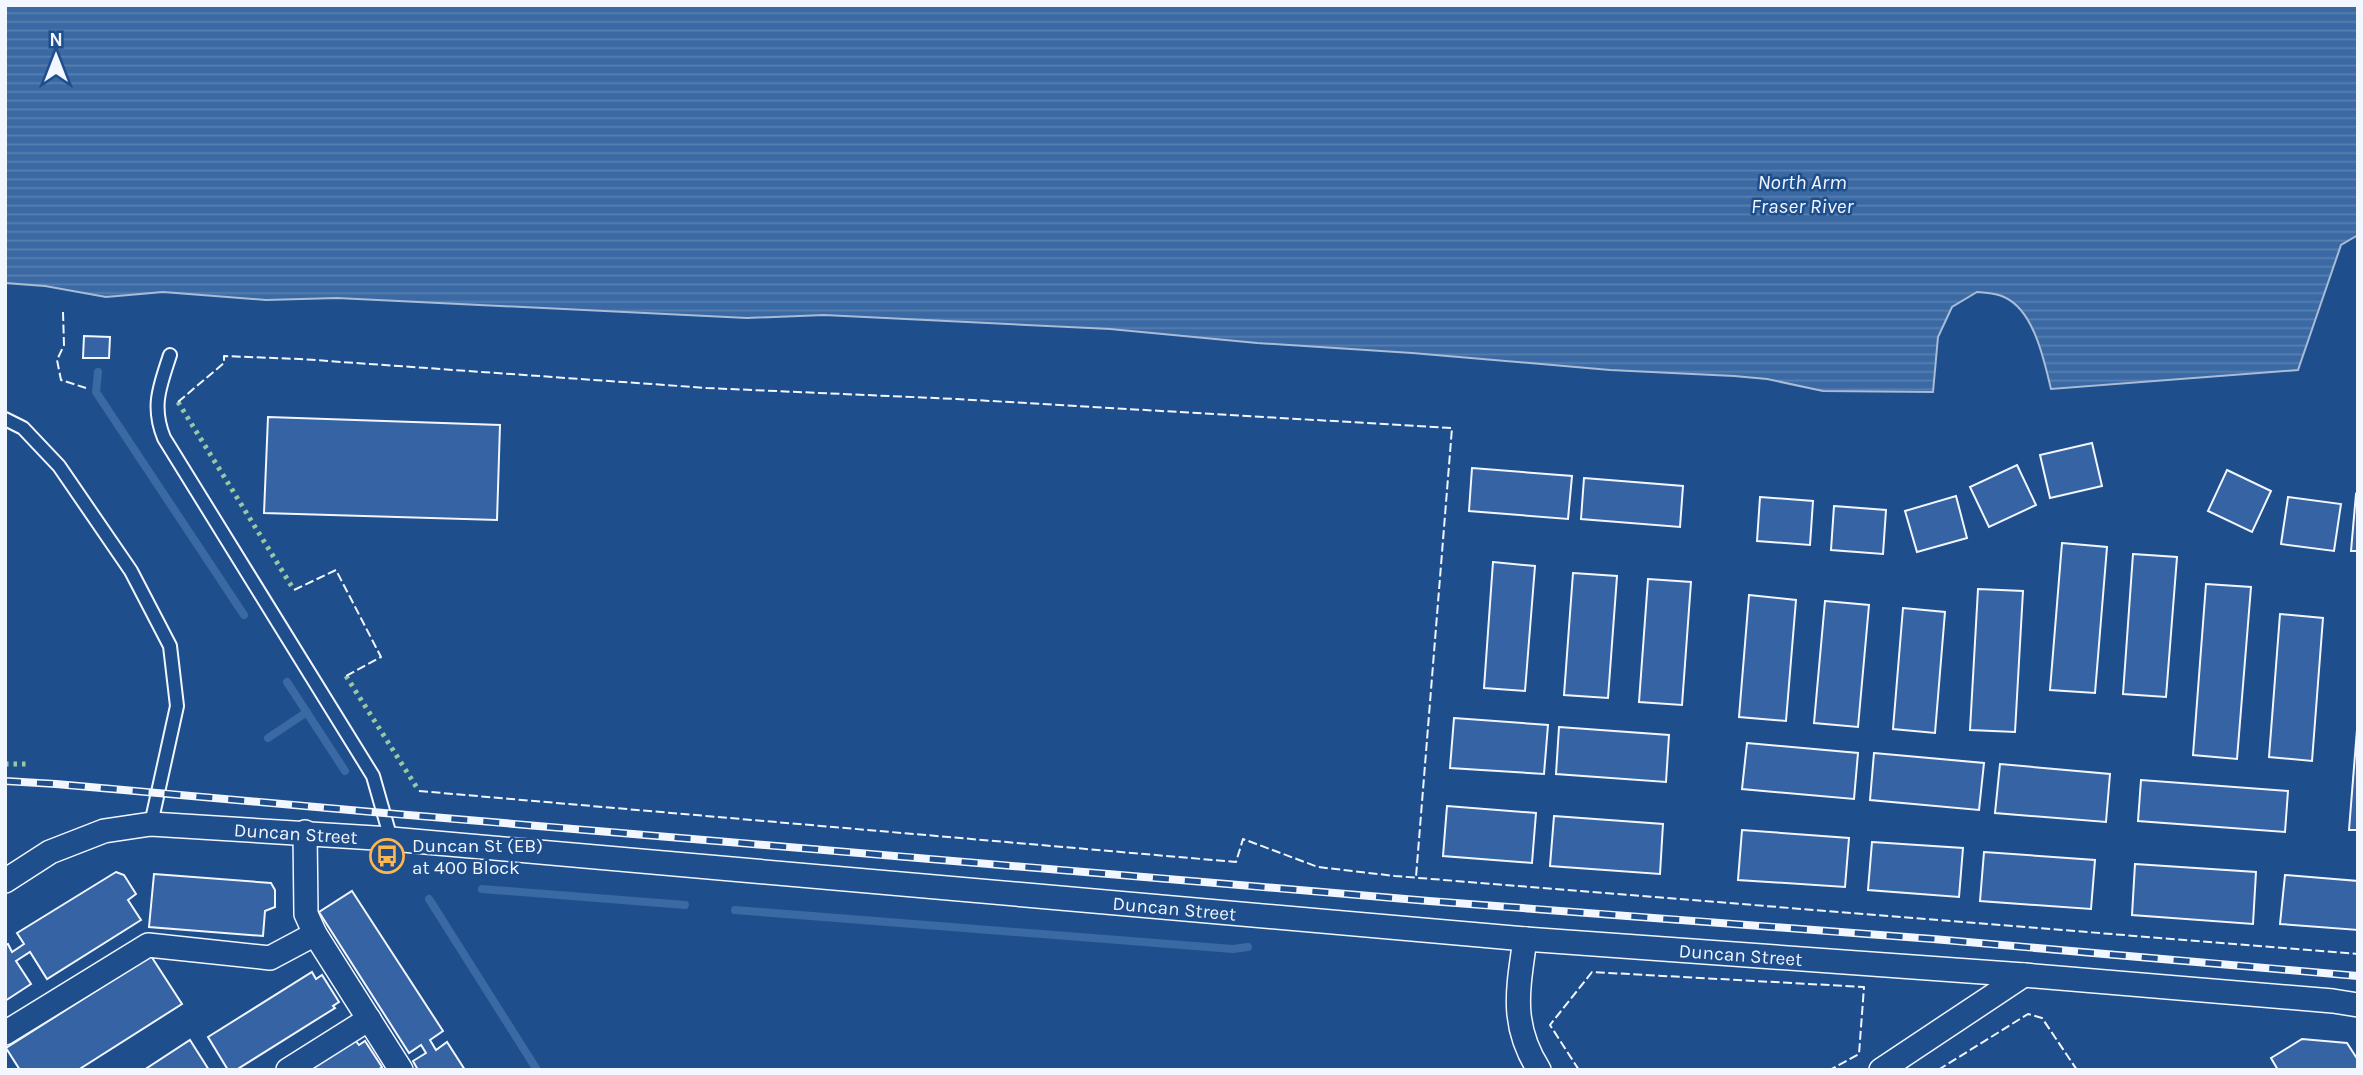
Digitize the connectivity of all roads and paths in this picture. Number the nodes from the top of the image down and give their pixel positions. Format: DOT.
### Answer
graph roads {
  1 [pos="170,355"];
  2 [pos="5,419"];
  3 [pos="151,824"];
  4 [pos="305,832"];
  5 [pos="391,839"];
  6 [pos="5,881"];
  7 [pos="316,934"];
  8 [pos="1525,939"];
  9 [pos="2024,975"];
  10 [pos="2358,1005"];
  11 [pos="369,1019"];
  12 [pos="5,1033"];
  13 [pos="288,1070"];
  14 [pos="401,1070"];
  15 [pos="1539,1070"];
  16 [pos="1881,1070"];
  1 -- 5 [label="lane"];
  2 -- 3 [label="lane"];
  3 -- 4 [label="street, Duncan Street"];
  3 -- 6 [label="street, Duncan Street"];
  4 -- 5 [label="street, Duncan Street"];
  4 -- 7 [label="street"];
  5 -- 8 [label="street, Duncan Street"];
  7 -- 11 [label="street"];
  7 -- 12 [label="street"];
  8 -- 9 [label="street, Duncan Street"];
  8 -- 15 [label="street"];
  9 -- 10 [label="street, Duncan Street"];
  9 -- 16 [label="street"];
  11 -- 13 [label="street"];
  11 -- 14 [label="street"];
}
